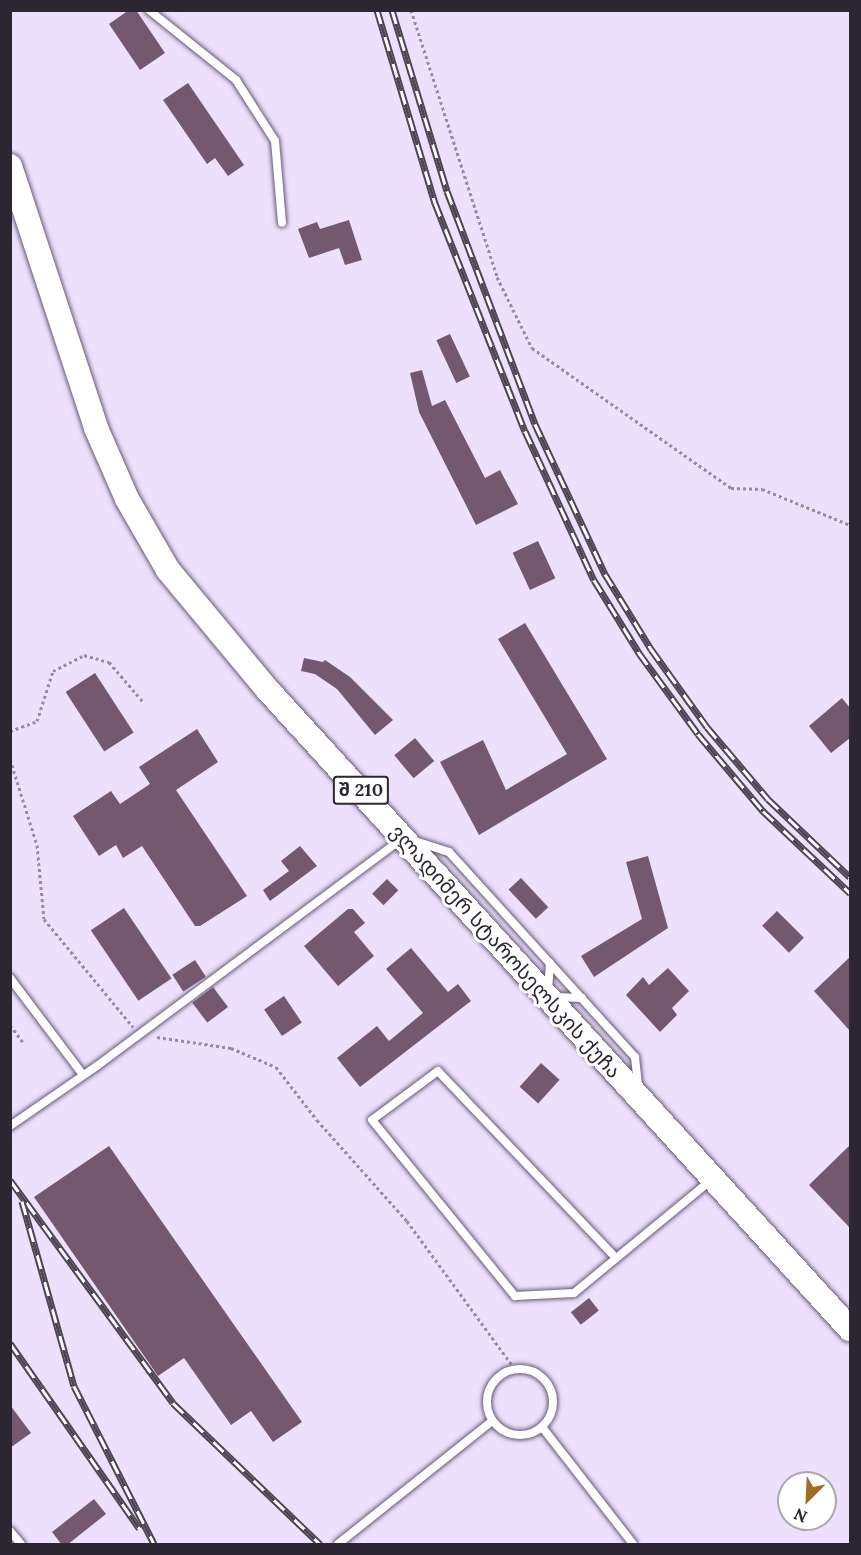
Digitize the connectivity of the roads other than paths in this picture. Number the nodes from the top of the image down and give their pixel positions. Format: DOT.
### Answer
graph roads {
  1 [pos="150,10"];
  2 [pos="10,166"];
  3 [pos="282,222"];
  4 [pos="404,837"];
  5 [pos="550,963"];
  6 [pos="10,978"];
  7 [pos="547,997"];
  8 [pos="582,998"];
  9 [pos="82,1076"];
  10 [pos="639,1098"];
  11 [pos="10,1126"];
  12 [pos="713,1179"];
  13 [pos="616,1258"];
  14 [pos="850,1329"];
  15 [pos="492,1420"];
  16 [pos="542,1427"];
  17 [pos="10,1531"];
  18 [pos="21,1545"];
  19 [pos="338,1545"];
  20 [pos="633,1545"];
  1 -- 3 [label="lane"];
  2 -- 4 [label="main road, ვლადიმერ სტაროსელსკის ქუჩა / შ 210"];
  4 -- 5 [label="lane"];
  4 -- 7 [label="main road, ვლადიმერ სტაროსელსკის ქუჩა / შ 210"];
  4 -- 9 [label="lane"];
  5 -- 7 [label="lane"];
  5 -- 8 [label="lane"];
  6 -- 9 [label="lane"];
  7 -- 8 [label="lane"];
  7 -- 10 [label="main road, ვლადიმერ სტაროსელსკის ქუჩა / შ 210"];
  8 -- 10 [label="lane"];
  9 -- 11 [label="lane"];
  10 -- 12 [label="main road, ვლადიმერ სტაროსელსკის ქუჩა / შ 210"];
  12 -- 13 [label="lane"];
  12 -- 14 [label="main road, ვლადიმერ სტაროსელსკის ქუჩა / შ 210"];
  13 -- 13 [label="lane"];
  15 -- 16 [label="lane"];
  15 -- 16 [label="lane"];
  15 -- 19 [label="lane"];
  16 -- 20 [label="lane"];
  17 -- 18 [label="lane"];
}
